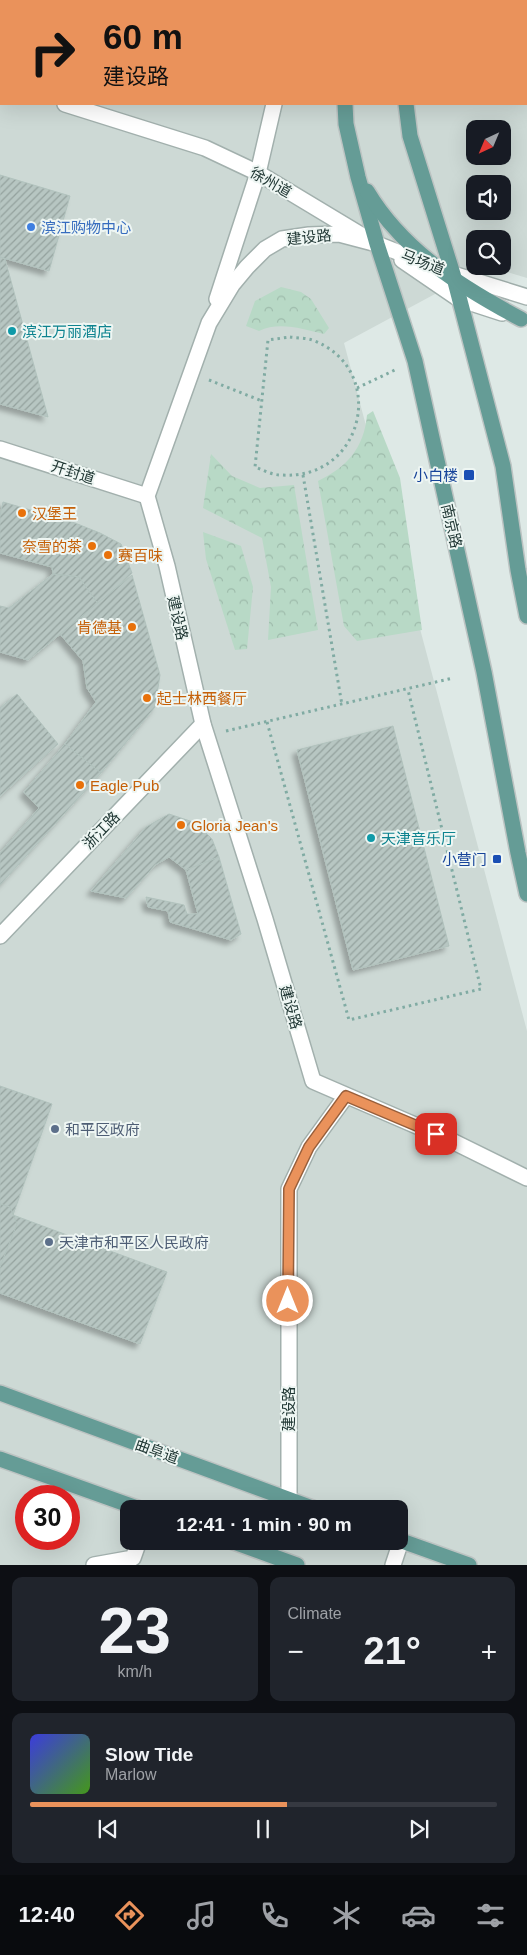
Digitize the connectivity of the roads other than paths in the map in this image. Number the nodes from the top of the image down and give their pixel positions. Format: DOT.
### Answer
graph roads {
  1 [pos="68,105"];
  2 [pos="274,105"];
  3 [pos="345,105"];
  4 [pos="406,105"];
  5 [pos="258,173"];
  6 [pos="358,177"];
  7 [pos="376,244"];
  8 [pos="435,267"];
  9 [pos="454,278"];
  10 [pos="527,297"];
  11 [pos="459,299"];
  12 [pos="524,320"];
  13 [pos="209,323"];
  14 [pos="0,449"];
  15 [pos="147,496"];
  16 [pos="527,616"];
  17 [pos="204,730"];
  18 [pos="527,894"];
  19 [pos="0,936"];
  20 [pos="346,1096"];
  21 [pos="527,1178"];
  22 [pos="0,1393"];
  23 [pos="0,1459"];
  24 [pos="289,1499"];
  25 [pos="120,1502"];
  26 [pos="408,1544"];
  27 [pos="136,1550"];
  28 [pos="256,1550"];
  29 [pos="397,1550"];
  30 [pos="94,1565"];
  31 [pos="297,1565"];
  32 [pos="393,1565"];
  33 [pos="469,1565"];
  1 -- 5 [label="street, 徐州道"];
  2 -- 5 [label="street"];
  3 -- 6 [label="main road, 南京路"];
  4 -- 9 [label="main road"];
  5 -- 7 [label="street, 徐州道"];
  5 -- 13 [label="street"];
  6 -- 7 [label="main road, 南京路"];
  6 -- 8 [label="main road"];
  7 -- 8 [label="street, 马场道"];
  7 -- 11 [label="street, 徐州道"];
  7 -- 13 [label="street, 建设路"];
  7 -- 18 [label="main road, 南京路"];
  8 -- 9 [label="main road"];
  9 -- 10 [label="street, 马场道"];
  9 -- 11 [label="main road"];
  9 -- 12 [label="main road"];
  11 -- 12 [label="street"];
  11 -- 16 [label="main road"];
  13 -- 15 [label="street, 建设路"];
  14 -- 15 [label="street, 开封道"];
  15 -- 17 [label="street, 建设路"];
  17 -- 19 [label="street, 浙江路"];
  17 -- 20 [label="street, 建设路"];
  20 -- 21 [label="street, 建设路"];
  20 -- 24 [label="street, 建设路"];
  22 -- 24 [label="main road, 曲阜道"];
  23 -- 25 [label="main road"];
  26 -- 33 [label="main road"];
  27 -- 30 [label="street"];
  28 -- 31 [label="main road"];
  29 -- 32 [label="street"];
}
